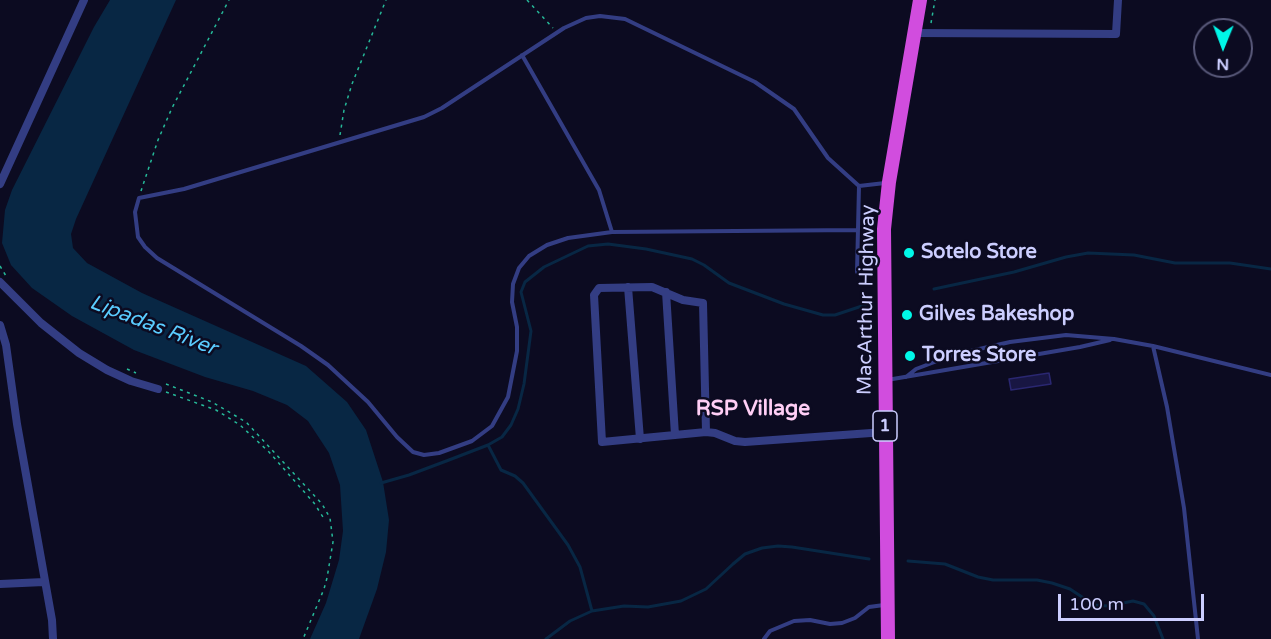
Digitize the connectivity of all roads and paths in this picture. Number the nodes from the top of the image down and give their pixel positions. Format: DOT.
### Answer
graph roads {
  1 [pos="84,0"];
  2 [pos="229,0"];
  3 [pos="386,0"];
  4 [pos="527,0"];
  5 [pos="920,0"];
  6 [pos="935,0"];
  7 [pos="1118,0"];
  8 [pos="557,32"];
  9 [pos="922,33"];
  10 [pos="522,55"];
  11 [pos="339,142"];
  12 [pos="889,182"];
  13 [pos="0,184"];
  14 [pos="859,186"];
  15 [pos="139,198"];
  16 [pos="858,230"];
  17 [pos="612,232"];
  18 [pos="0,266"];
  19 [pos="857,272"];
  20 [pos="6,275"];
  21 [pos="0,282"];
  22 [pos="628,286"];
  23 [pos="666,292"];
  24 [pos="0,325"];
  25 [pos="1114,339"];
  26 [pos="1153,346"];
  27 [pos="121,366"];
  28 [pos="1271,375"];
  29 [pos="143,376"];
  30 [pos="906,377"];
  31 [pos="885,381"];
  32 [pos="165,384"];
  33 [pos="158,389"];
  34 [pos="706,432"];
  35 [pos="885,432"];
  36 [pos="675,435"];
  37 [pos="640,439"];
  38 [pos="323,517"];
  39 [pos="44,582"];
  40 [pos="0,584"];
  41 [pos="888,605"];
  42 [pos="53,639"];
  43 [pos="303,639"];
  44 [pos="764,639"];
  45 [pos="888,639"];
  46 [pos="1198,639"];
  1 -- 13 [label="street"];
  2 -- 15 [label="path"];
  3 -- 11 [label="path"];
  4 -- 8 [label="path"];
  5 -- 9 [label="highway, MacArthur Highway / 1"];
  6 -- 9 [label="path"];
  7 -- 9 [label="street"];
  8 -- 10 [label="lane"];
  8 -- 14 [label="lane"];
  9 -- 12 [label="highway, MacArthur Highway / 1"];
  10 -- 11 [label="lane"];
  10 -- 17 [label="lane"];
  11 -- 15 [label="lane"];
  12 -- 14 [label="lane"];
  12 -- 31 [label="highway, MacArthur Highway / 1"];
  14 -- 16 [label="lane"];
  15 -- 17 [label="lane"];
  16 -- 17 [label="lane"];
  16 -- 19 [label="lane"];
  18 -- 20 [label="path"];
  21 -- 33 [label="street"];
  22 -- 23 [label="street"];
  22 -- 37 [label="street"];
  22 -- 37 [label="street"];
  23 -- 34 [label="street"];
  23 -- 36 [label="street"];
  24 -- 39 [label="street"];
  25 -- 26 [label="lane"];
  25 -- 30 [label="lane"];
  25 -- 30 [label="lane"];
  26 -- 28 [label="lane"];
  26 -- 46 [label="lane"];
  27 -- 29 [label="path"];
  30 -- 31 [label="lane"];
  31 -- 35 [label="highway, MacArthur Highway / 1"];
  32 -- 43 [label="path"];
  33 -- 38 [label="path"];
  34 -- 35 [label="street"];
  34 -- 36 [label="street"];
  35 -- 41 [label="highway, MacArthur Highway / 1"];
  36 -- 37 [label="street"];
  39 -- 40 [label="street"];
  39 -- 42 [label="street"];
  41 -- 44 [label="lane"];
  41 -- 45 [label="highway, MacArthur Highway / 1"];
}
